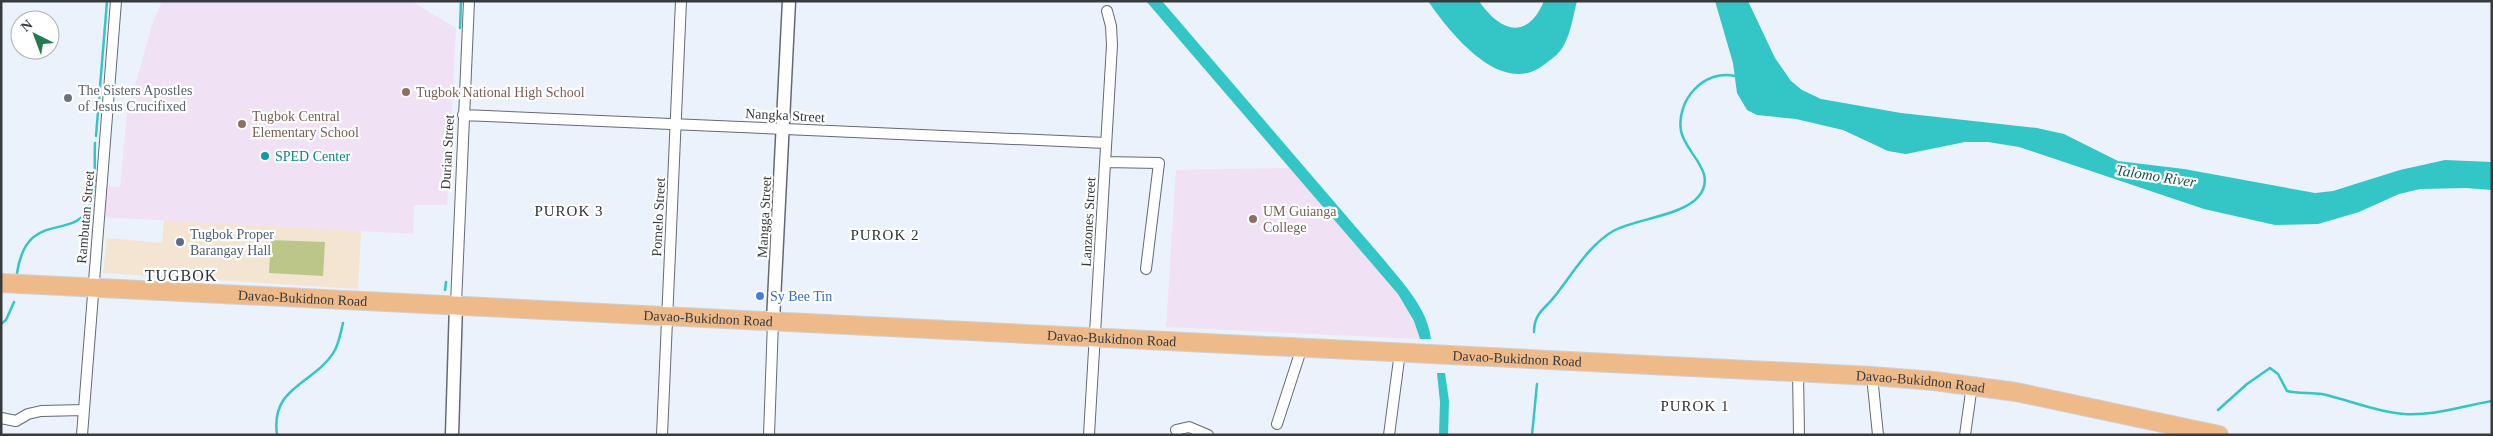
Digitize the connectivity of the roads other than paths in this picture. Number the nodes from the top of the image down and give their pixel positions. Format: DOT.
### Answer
graph roads {
  1 [pos="116,1"];
  2 [pos="468,1"];
  3 [pos="681,1"];
  4 [pos="789,1"];
  5 [pos="1107,12"];
  6 [pos="463,115"];
  7 [pos="676,124"];
  8 [pos="784,129"];
  9 [pos="1106,143"];
  10 [pos="1105,162"];
  11 [pos="1146,269"];
  12 [pos="1,284"];
  13 [pos="93,288"];
  14 [pos="456,304"];
  15 [pos="667,315"];
  16 [pos="773,320"];
  17 [pos="1095,337"];
  18 [pos="1302,347"];
  19 [pos="1400,352"];
  20 [pos="1798,372"];
  21 [pos="1872,376"];
  22 [pos="1972,385"];
  23 [pos="84,410"];
  24 [pos="1,418"];
  25 [pos="1277,424"];
  26 [pos="1176,430"];
  27 [pos="82,435"];
  28 [pos="452,435"];
  29 [pos="662,435"];
  30 [pos="769,435"];
  31 [pos="1089,435"];
  32 [pos="1208,435"];
  33 [pos="1389,435"];
  34 [pos="1799,435"];
  35 [pos="1878,435"];
  36 [pos="1965,435"];
  37 [pos="2219,435"];
  1 -- 13 [label="street, Rambutan Street"];
  2 -- 6 [label="street, Durian Street"];
  3 -- 7 [label="street, Pomelo Street"];
  4 -- 8 [label="street, Mangga Street"];
  5 -- 9 [label="street, Lanzones Street"];
  6 -- 7 [label="street, Nangka Street"];
  6 -- 14 [label="street, Durian Street"];
  7 -- 8 [label="street, Nangka Street"];
  7 -- 15 [label="street, Pomelo Street"];
  8 -- 9 [label="street, Nangka Street"];
  8 -- 16 [label="street, Mangga Street"];
  9 -- 10 [label="street, Lanzones Street"];
  10 -- 11 [label="street"];
  10 -- 17 [label="street, Lanzones Street"];
  12 -- 13 [label="highway, Davao-Bukidnon Road"];
  13 -- 14 [label="highway, Davao-Bukidnon Road"];
  13 -- 23 [label="street, Rambutan Street"];
  14 -- 15 [label="highway, Davao-Bukidnon Road"];
  14 -- 28 [label="street"];
  15 -- 16 [label="highway, Davao-Bukidnon Road"];
  15 -- 29 [label="street, Pomelo Street"];
  16 -- 17 [label="highway, Davao-Bukidnon Road"];
  16 -- 30 [label="street, Mangga Street"];
  17 -- 18 [label="highway, Davao-Bukidnon Road"];
  17 -- 31 [label="street, Lanzones Street"];
  18 -- 19 [label="highway, Davao-Bukidnon Road"];
  18 -- 25 [label="street"];
  19 -- 20 [label="highway, Davao-Bukidnon Road"];
  19 -- 33 [label="street"];
  20 -- 21 [label="highway, Davao-Bukidnon Road"];
  20 -- 34 [label="street"];
  21 -- 22 [label="highway, Davao-Bukidnon Road"];
  21 -- 35 [label="street"];
  22 -- 36 [label="street"];
  22 -- 37 [label="highway, Davao-Bukidnon Road"];
  23 -- 24 [label="street"];
  23 -- 27 [label="street, Rambutan Street"];
  26 -- 32 [label="street"];
}
